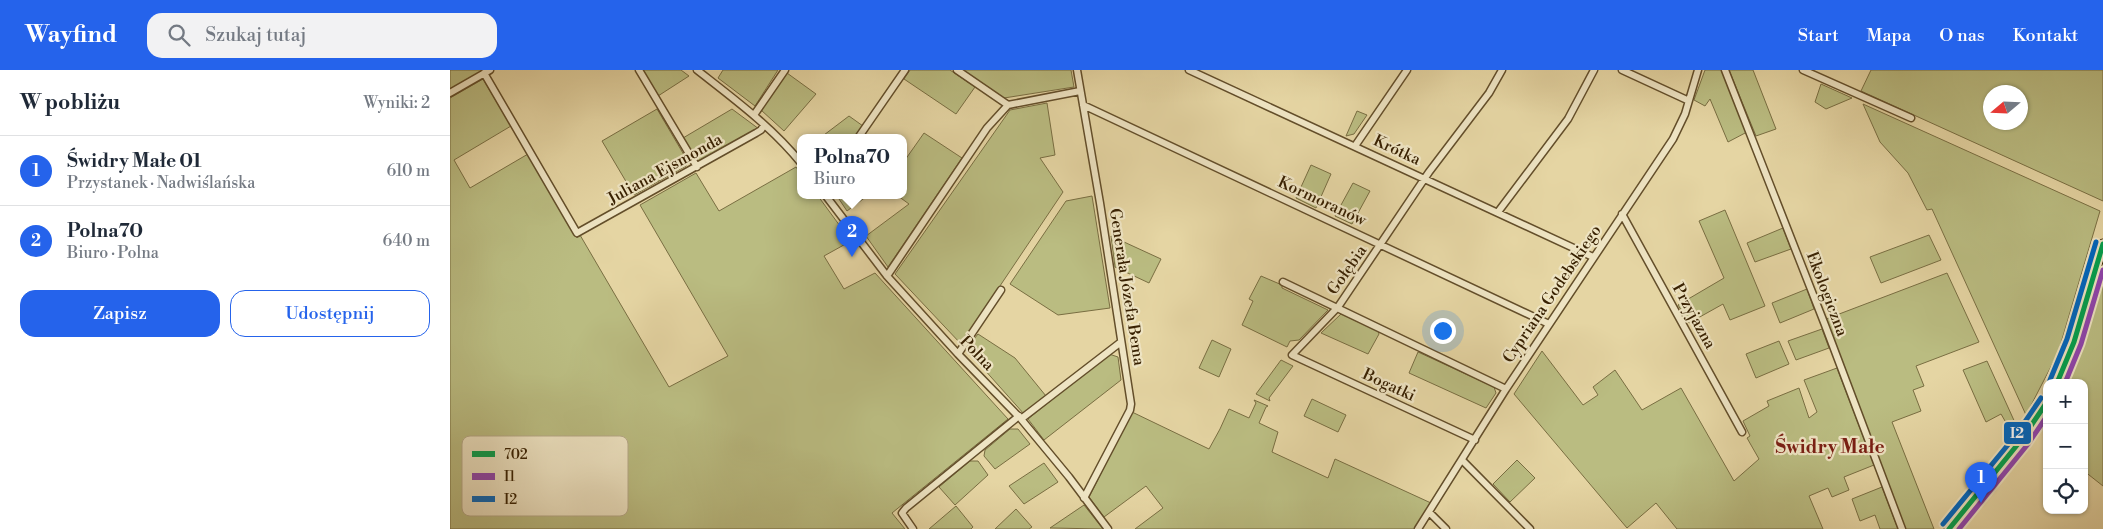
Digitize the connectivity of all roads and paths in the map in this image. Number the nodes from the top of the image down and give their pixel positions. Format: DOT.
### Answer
graph roads {
  1 [pos="639,70"];
  2 [pos="697,70"];
  3 [pos="785,70"];
  4 [pos="905,70"];
  5 [pos="957,70"];
  6 [pos="1077,70"];
  7 [pos="1189,70"];
  8 [pos="1407,70"];
  9 [pos="1502,70"];
  10 [pos="1594,70"];
  11 [pos="1622,70"];
  12 [pos="1698,70"];
  13 [pos="1725,70"];
  14 [pos="1803,70"];
  15 [pos="487,72"];
  16 [pos="1080,91"];
  17 [pos="450,93"];
  18 [pos="1687,100"];
  19 [pos="1008,105"];
  20 [pos="1083,105"];
  21 [pos="754,115"];
  22 [pos="1911,118"];
  23 [pos="764,125"];
  24 [pos="861,134"];
  25 [pos="1355,146"];
  26 [pos="797,158"];
  27 [pos="697,168"];
  28 [pos="1426,179"];
  29 [pos="828,199"];
  30 [pos="1498,212"];
  31 [pos="1622,214"];
  32 [pos="1382,244"];
  33 [pos="2103,244"];
  34 [pos="1593,257"];
  35 [pos="887,276"];
  36 [pos="1283,282"];
  37 [pos="1001,290"];
  38 [pos="1338,308"];
  39 [pos="1549,324"];
  40 [pos="1121,342"];
  41 [pos="958,354"];
  42 [pos="1292,355"];
  43 [pos="2059,379"];
  44 [pos="1506,389"];
  45 [pos="2043,408"];
  46 [pos="1020,417"];
  47 [pos="1742,432"];
  48 [pos="1475,440"];
  49 [pos="1462,460"];
  50 [pos="1084,498"];
  51 [pos="1429,512"];
  52 [pos="913,529"];
  53 [pos="1108,529"];
  54 [pos="1418,529"];
  55 [pos="1446,529"];
  56 [pos="1530,529"];
  57 [pos="1902,529"];
  58 [pos="1949,529"];
  1 -- 27 [label="street"];
  2 -- 21 [label="street"];
  3 -- 21 [label="street"];
  4 -- 24 [label="street"];
  5 -- 19 [label="street"];
  6 -- 16 [label="street, Generała Józefa Bema"];
  7 -- 25 [label="street, Krótka"];
  8 -- 25 [label="street"];
  9 -- 28 [label="street, Gołębia"];
  10 -- 30 [label="street"];
  11 -- 18 [label="street"];
  12 -- 18 [label="street, Cypriana Godebskiego"];
  13 -- 57 [label="street, Ekologiczna"];
  14 -- 22 [label="street"];
  15 -- 17 [label="street"];
  15 -- 27 [label="street, Juliana Ejsmonda"];
  16 -- 19 [label="street"];
  16 -- 20 [label="street, Generała Józefa Bema"];
  18 -- 31 [label="street, Cypriana Godebskiego"];
  19 -- 35 [label="street"];
  20 -- 32 [label="street, Kormoranów"];
  20 -- 40 [label="street, Generała Józefa Bema"];
  21 -- 23 [label="street"];
  23 -- 26 [label="street"];
  23 -- 27 [label="street, Juliana Ejsmonda"];
  25 -- 28 [label="street, Krótka"];
  28 -- 30 [label="street, Krótka"];
  28 -- 32 [label="street, Gołębia"];
  29 -- 35 [label="street, Polna"];
  30 -- 34 [label="street, Krótka"];
  31 -- 34 [label="street, Cypriana Godebskiego"];
  31 -- 47 [label="street, Przyjazna"];
  32 -- 38 [label="street, Gołębia"];
  32 -- 39 [label="street, Kormoranów"];
  33 -- 43 [label="main road"];
  34 -- 39 [label="street, Cypriana Godebskiego"];
  35 -- 41 [label="street, Polna"];
  36 -- 38 [label="street"];
  37 -- 41 [label="street"];
  38 -- 42 [label="street, Gołębia"];
  38 -- 44 [label="street"];
  39 -- 44 [label="street, Cypriana Godebskiego"];
  40 -- 46 [label="street"];
  40 -- 50 [label="street, Generała Józefa Bema"];
  41 -- 46 [label="street, Polna"];
  42 -- 48 [label="street, Bogatki"];
  44 -- 48 [label="street, Cypriana Godebskiego"];
  45 -- 58 [label="main road"];
  46 -- 50 [label="street, Polna"];
  46 -- 52 [label="street"];
  48 -- 49 [label="street, Cypriana Godebskiego"];
  49 -- 51 [label="street, Cypriana Godebskiego"];
  49 -- 56 [label="street"];
  50 -- 53 [label="street, Polna"];
  51 -- 54 [label="street, Cypriana Godebskiego"];
  51 -- 55 [label="street"];
}
